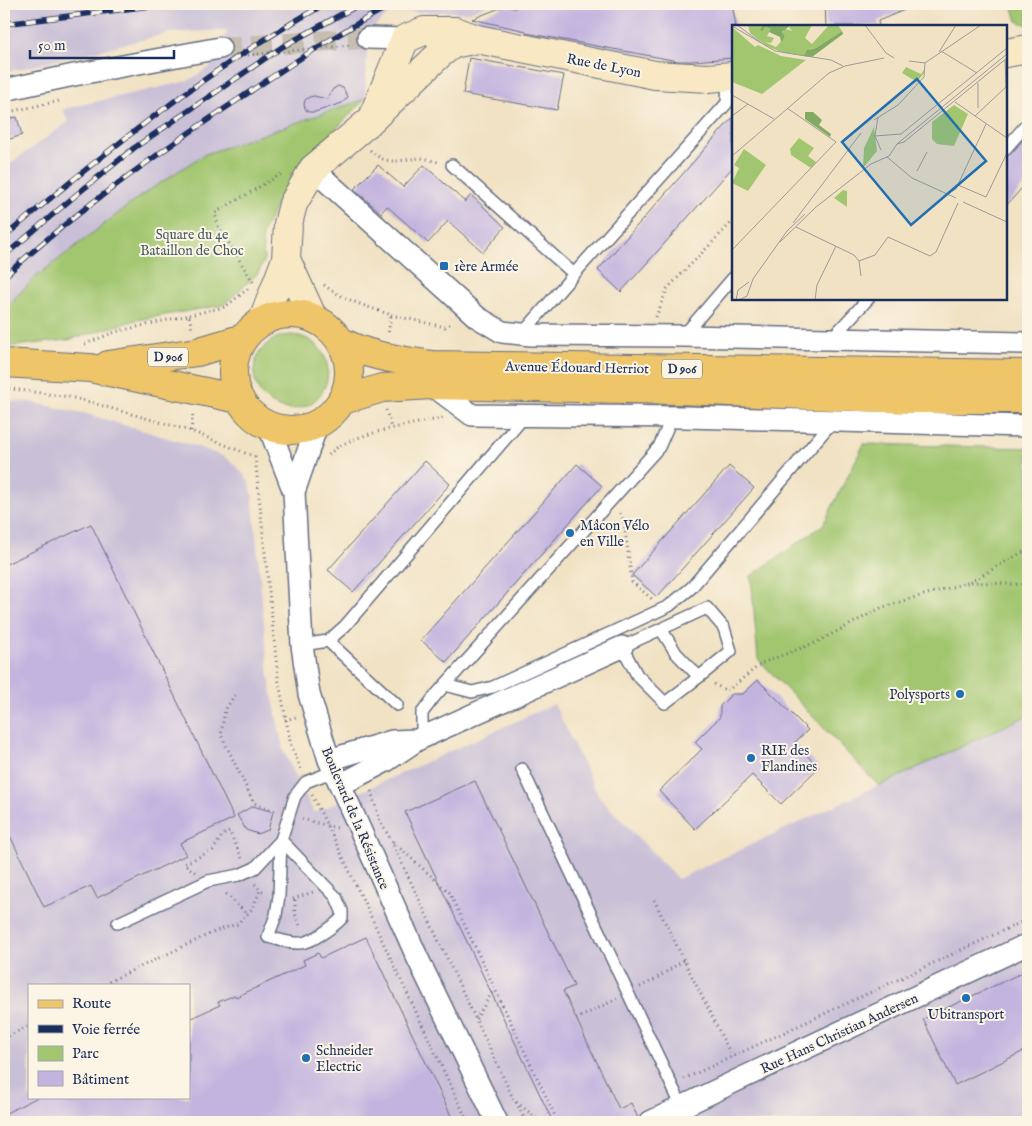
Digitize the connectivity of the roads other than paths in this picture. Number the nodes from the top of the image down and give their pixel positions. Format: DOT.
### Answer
graph roads {
  1 [pos="368,38"];
  2 [pos="405,39"];
  3 [pos="477,39"];
  4 [pos="220,48"];
  5 [pos="1028,49"];
  6 [pos="1007,52"];
  7 [pos="417,76"];
  8 [pos="731,77"];
  9 [pos="4,90"];
  10 [pos="1028,123"];
  11 [pos="362,128"];
  12 [pos="1007,147"];
  13 [pos="452,165"];
  14 [pos="313,169"];
  15 [pos="290,268"];
  16 [pos="574,274"];
  17 [pos="732,279"];
  18 [pos="867,300"];
  19 [pos="313,318"];
  20 [pos="254,329"];
  21 [pos="524,334"];
  22 [pos="683,336"];
  23 [pos="830,340"];
  24 [pos="340,341"];
  25 [pos="1028,343"];
  26 [pos="4,363"];
  27 [pos="90,368"];
  28 [pos="1028,374"];
  29 [pos="432,385"];
  30 [pos="239,399"];
  31 [pos="1028,399"];
  32 [pos="343,400"];
  33 [pos="524,417"];
  34 [pos="672,417"];
  35 [pos="833,421"];
  36 [pos="317,425"];
  37 [pos="1028,426"];
  38 [pos="269,427"];
  39 [pos="294,492"];
  40 [pos="661,629"];
  41 [pos="328,641"];
  42 [pos="302,644"];
  43 [pos="622,647"];
  44 [pos="699,677"];
  45 [pos="445,685"];
  46 [pos="397,705"];
  47 [pos="419,739"];
  48 [pos="522,769"];
  49 [pos="334,772"];
  50 [pos="281,840"];
  51 [pos="118,922"];
  52 [pos="1028,944"];
  53 [pos="682,1107"];
  54 [pos="497,1122"];
  55 [pos="650,1122"];
  1 -- 2 [label="street, Rue de Lyon"];
  2 -- 3 [label="main road, Rue de Lyon"];
  2 -- 7 [label="main road"];
  2 -- 11 [label="main road"];
  3 -- 7 [label="main road, Rue de Lyon"];
  3 -- 8 [label="main road, Rue de Lyon"];
  4 -- 9 [label="street"];
  5 -- 6 [label="main road"];
  7 -- 11 [label="main road, Rue de Lyon"];
  8 -- 16 [label="lane"];
  10 -- 12 [label="lane"];
  11 -- 14 [label="main road"];
  13 -- 16 [label="lane"];
  14 -- 15 [label="main road"];
  14 -- 21 [label="street"];
  15 -- 19 [label="main road"];
  15 -- 20 [label="main road"];
  16 -- 21 [label="lane"];
  17 -- 22 [label="lane"];
  18 -- 23 [label="lane"];
  19 -- 20 [label="main road"];
  19 -- 24 [label="main road"];
  20 -- 27 [label="main road, D 906"];
  20 -- 30 [label="main road"];
  21 -- 22 [label="street"];
  22 -- 23 [label="street"];
  23 -- 25 [label="street"];
  24 -- 28 [label="main road, Avenue Édouard Herriot / D 906"];
  24 -- 32 [label="main road"];
  26 -- 27 [label="main road, D 906"];
  27 -- 30 [label="main road, D 906"];
  29 -- 31 [label="main road, Avenue Édouard Herriot / D 906"];
  29 -- 32 [label="main road, Avenue Édouard Herriot / D 906"];
  29 -- 33 [label="street"];
  30 -- 38 [label="main road"];
  32 -- 36 [label="main road"];
  33 -- 34 [label="street"];
  33 -- 41 [label="lane"];
  34 -- 35 [label="street"];
  34 -- 45 [label="lane"];
  35 -- 37 [label="street"];
  35 -- 45 [label="lane"];
  36 -- 38 [label="main road"];
  36 -- 39 [label="street, Boulevard de la Résistance"];
  38 -- 39 [label="street, Boulevard de la Résistance"];
  39 -- 42 [label="street, Boulevard de la Résistance"];
  40 -- 43 [label="lane"];
  40 -- 44 [label="lane"];
  40 -- 44 [label="lane"];
  41 -- 42 [label="lane"];
  41 -- 46 [label="lane"];
  42 -- 49 [label="street, Boulevard de la Résistance"];
  43 -- 44 [label="lane"];
  43 -- 47 [label="street"];
  45 -- 47 [label="lane"];
  47 -- 49 [label="street"];
  48 -- 53 [label="lane"];
  49 -- 50 [label="lane"];
  49 -- 54 [label="street, Boulevard de la Résistance"];
  50 -- 50 [label="lane"];
  50 -- 51 [label="lane"];
  52 -- 53 [label="street, Rue Hans Christian Andersen"];
  53 -- 55 [label="street, Rue Hans Christian Andersen"];
}
